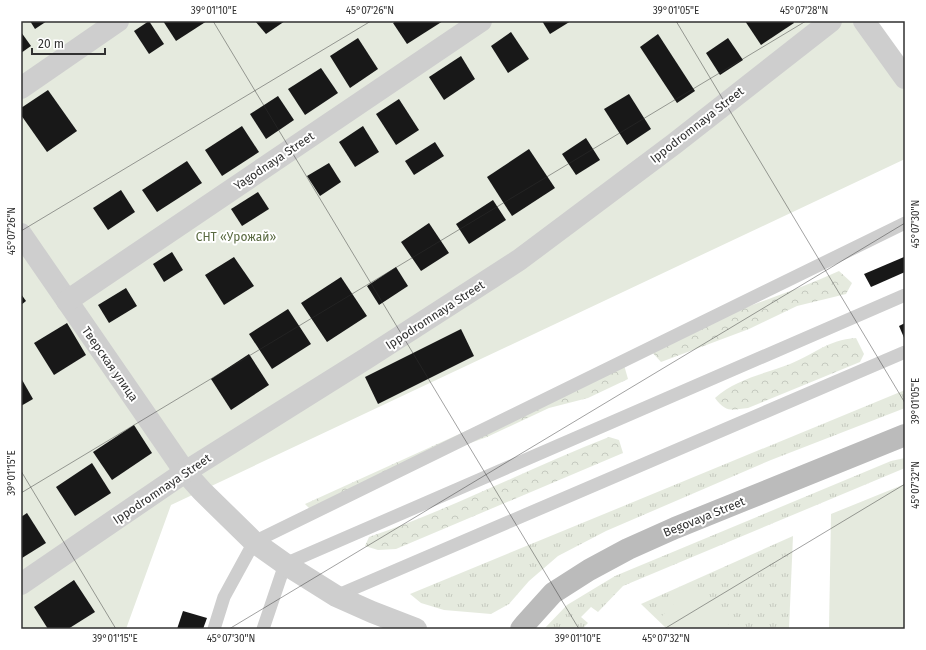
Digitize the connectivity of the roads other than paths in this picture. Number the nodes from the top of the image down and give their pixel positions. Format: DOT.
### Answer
graph roads {
  1 [pos="118,21"];
  2 [pos="481,21"];
  3 [pos="831,21"];
  4 [pos="864,21"];
  5 [pos="905,78"];
  6 [pos="21,88"];
  7 [pos="905,224"];
  8 [pos="21,234"];
  9 [pos="905,295"];
  10 [pos="67,301"];
  11 [pos="905,352"];
  12 [pos="905,435"];
  13 [pos="186,472"];
  14 [pos="254,542"];
  15 [pos="285,564"];
  16 [pos="21,584"];
  17 [pos="336,596"];
  18 [pos="214,629"];
  19 [pos="263,629"];
  20 [pos="416,629"];
  21 [pos="521,629"];
  1 -- 6 [label="street"];
  2 -- 10 [label="street, Yagodnaya Street"];
  3 -- 13 [label="street, Ippodromnaya Street"];
  4 -- 5 [label="street"];
  7 -- 14 [label="lane"];
  8 -- 10 [label="street, Тверская улица"];
  9 -- 15 [label="lane"];
  10 -- 13 [label="street, Тверская улица"];
  11 -- 17 [label="lane"];
  12 -- 21 [label="street, Begovaya Street"];
  13 -- 14 [label="street, Тверская улица"];
  13 -- 16 [label="street, Ippodromnaya Street"];
  14 -- 15 [label="street, Тверская улица"];
  14 -- 18 [label="lane"];
  15 -- 17 [label="street, Тверская улица"];
  15 -- 19 [label="lane"];
  17 -- 20 [label="street, Тверская улица"];
}
